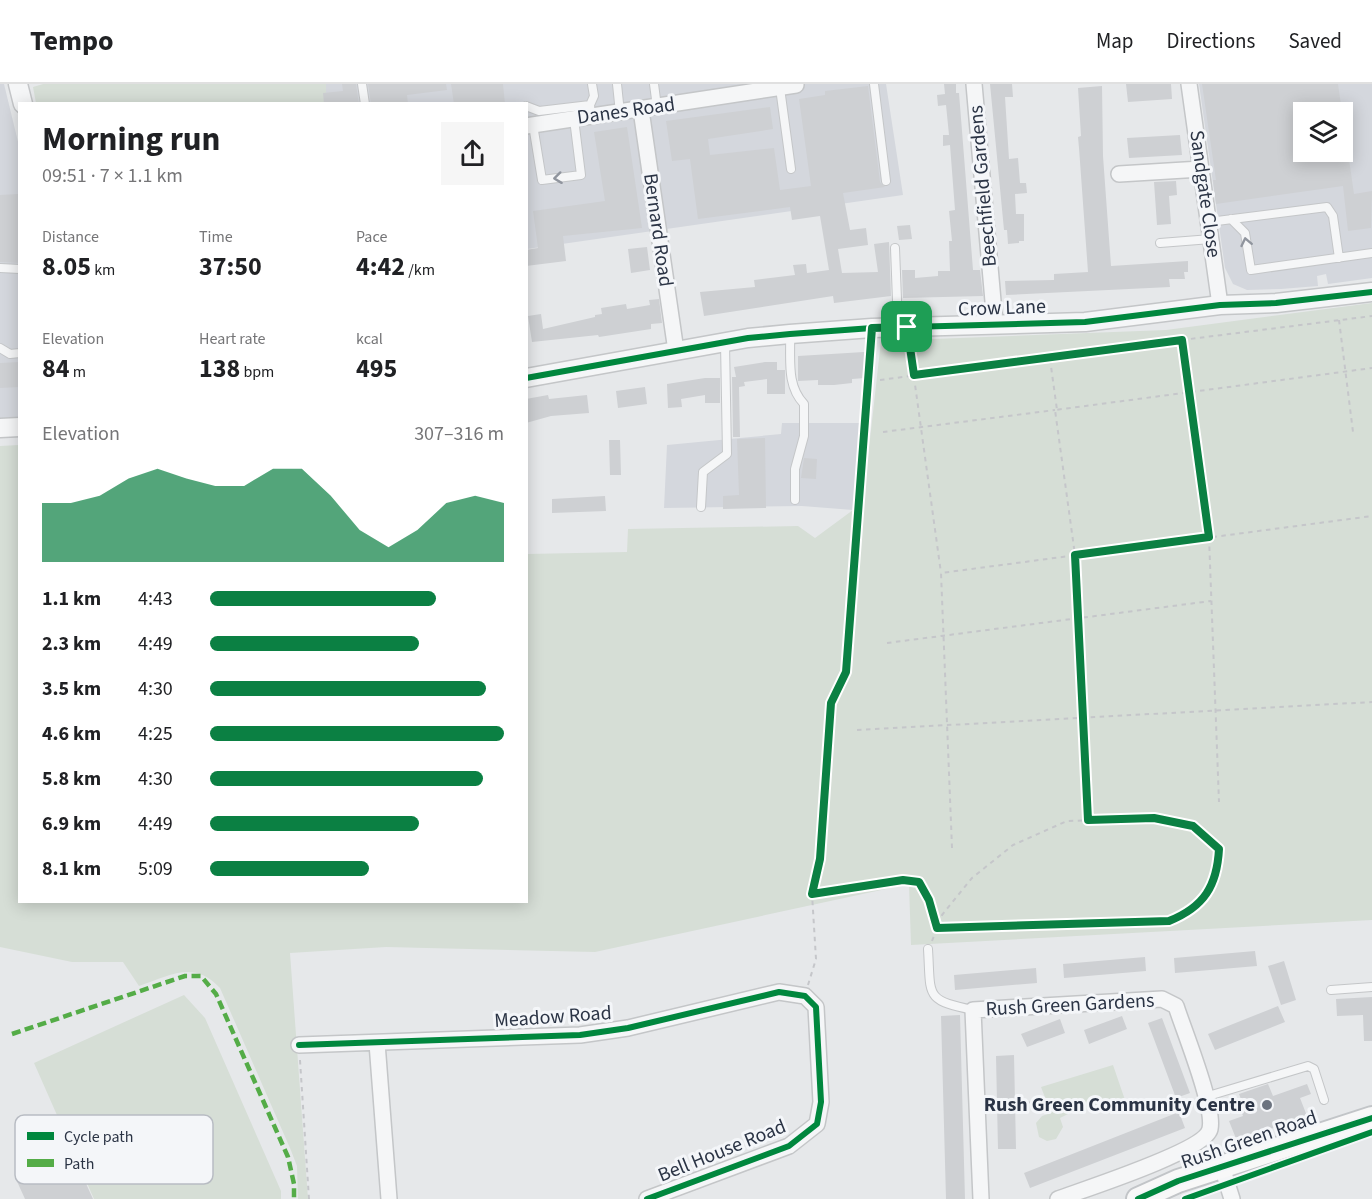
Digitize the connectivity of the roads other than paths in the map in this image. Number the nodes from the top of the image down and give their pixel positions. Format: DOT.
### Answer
graph roads {
  1 [pos="18,84"];
  2 [pos="362,84"];
  3 [pos="592,84"];
  4 [pos="617,84"];
  5 [pos="654,84"];
  6 [pos="874,84"];
  7 [pos="974,84"];
  8 [pos="1190,84"];
  9 [pos="793,86"];
  10 [pos="22,102"];
  11 [pos="365,102"];
  12 [pos="528,107"];
  13 [pos="657,107"];
  14 [pos="641,110"];
  15 [pos="590,111"];
  16 [pos="620,113"];
  17 [pos="574,119"];
  18 [pos="530,126"];
  19 [pos="791,169"];
  20 [pos="1201,169"];
  21 [pos="1119,174"];
  22 [pos="886,181"];
  23 [pos="1231,219"];
  24 [pos="1209,222"];
  25 [pos="1211,239"];
  26 [pos="1160,243"];
  27 [pos="895,249"];
  28 [pos="1372,253"];
  29 [pos="1339,258"];
  30 [pos="0,268"];
  31 [pos="18,268"];
  32 [pos="1372,292"];
  33 [pos="1220,305"];
  34 [pos="995,324"];
  35 [pos="902,327"];
  36 [pos="790,334"];
  37 [pos="725,342"];
  38 [pos="0,348"];
  39 [pos="676,351"];
  40 [pos="18,353"];
  41 [pos="528,378"];
  42 [pos="18,427"];
  43 [pos="0,428"];
  44 [pos="795,500"];
  45 [pos="701,507"];
  46 [pos="928,950"];
  47 [pos="1372,987"];
  48 [pos="1331,990"];
  49 [pos="805,996"];
  50 [pos="973,1010"];
  51 [pos="377,1043"];
  52 [pos="299,1045"];
  53 [pos="1205,1097"];
  54 [pos="1324,1100"];
  55 [pos="1372,1118"];
  56 [pos="1170,1157"];
  57 [pos="1222,1167"];
  58 [pos="1178,1181"];
  59 [pos="389,1199"];
  60 [pos="646,1199"];
  61 [pos="981,1199"];
  62 [pos="1058,1199"];
  63 [pos="1138,1199"];
  64 [pos="1232,1199"];
  1 -- 10 [label="street"];
  2 -- 11 [label="lane"];
  3 -- 15 [label="lane"];
  4 -- 16 [label="lane"];
  5 -- 13 [label="lane"];
  6 -- 22 [label="lane"];
  7 -- 34 [label="street, Beechfield Gardens"];
  8 -- 20 [label="street, Sandgate Close"];
  9 -- 13 [label="street, Danes Road"];
  9 -- 19 [label="lane"];
  12 -- 15 [label="lane"];
  13 -- 14 [label="street, Danes Road"];
  14 -- 16 [label="street, Danes Road"];
  14 -- 39 [label="street, Bernard Road"];
  15 -- 16 [label="street, Danes Road"];
  15 -- 17 [label="street, Danes Road"];
  17 -- 18 [label="street, Danes Road"];
  17 -- 18 [label="lane, one-way"];
  20 -- 21 [label="street"];
  20 -- 24 [label="street, Sandgate Close"];
  23 -- 24 [label="lane"];
  29 -- 23 [label="lane, one-way"];
  23 -- 29 [label="lane"];
  24 -- 25 [label="street, Sandgate Close"];
  25 -- 26 [label="lane"];
  25 -- 33 [label="street, Sandgate Close"];
  27 -- 35 [label="lane"];
  28 -- 29 [label="lane"];
  30 -- 31 [label="lane"];
  32 -- 33 [label="street, Crow Lane"];
  33 -- 34 [label="street, Crow Lane"];
  34 -- 35 [label="street, Crow Lane"];
  35 -- 36 [label="street, Crow Lane"];
  36 -- 37 [label="street, Crow Lane"];
  36 -- 44 [label="lane"];
  37 -- 39 [label="street, Crow Lane"];
  37 -- 45 [label="lane"];
  38 -- 40 [label="lane"];
  39 -- 41 [label="street, Crow Lane"];
  42 -- 43 [label="street"];
  46 -- 50 [label="lane"];
  47 -- 48 [label="lane"];
  49 -- 51 [label="street, Meadow Road"];
  49 -- 60 [label="street, Bell House Road"];
  50 -- 53 [label="street, Rush Green Gardens"];
  50 -- 61 [label="street, Rush Green Gardens"];
  51 -- 52 [label="street, Meadow Road"];
  51 -- 59 [label="street"];
  53 -- 54 [label="lane"];
  53 -- 56 [label="street, Rush Green Gardens"];
  55 -- 57 [label="main road, Rush Green Road"];
  56 -- 58 [label="street"];
  56 -- 62 [label="street, Rush Green Gardens"];
  57 -- 58 [label="main road, Rush Green Road"];
  57 -- 64 [label="street"];
  58 -- 63 [label="main road, Rush Green Road"];
}
